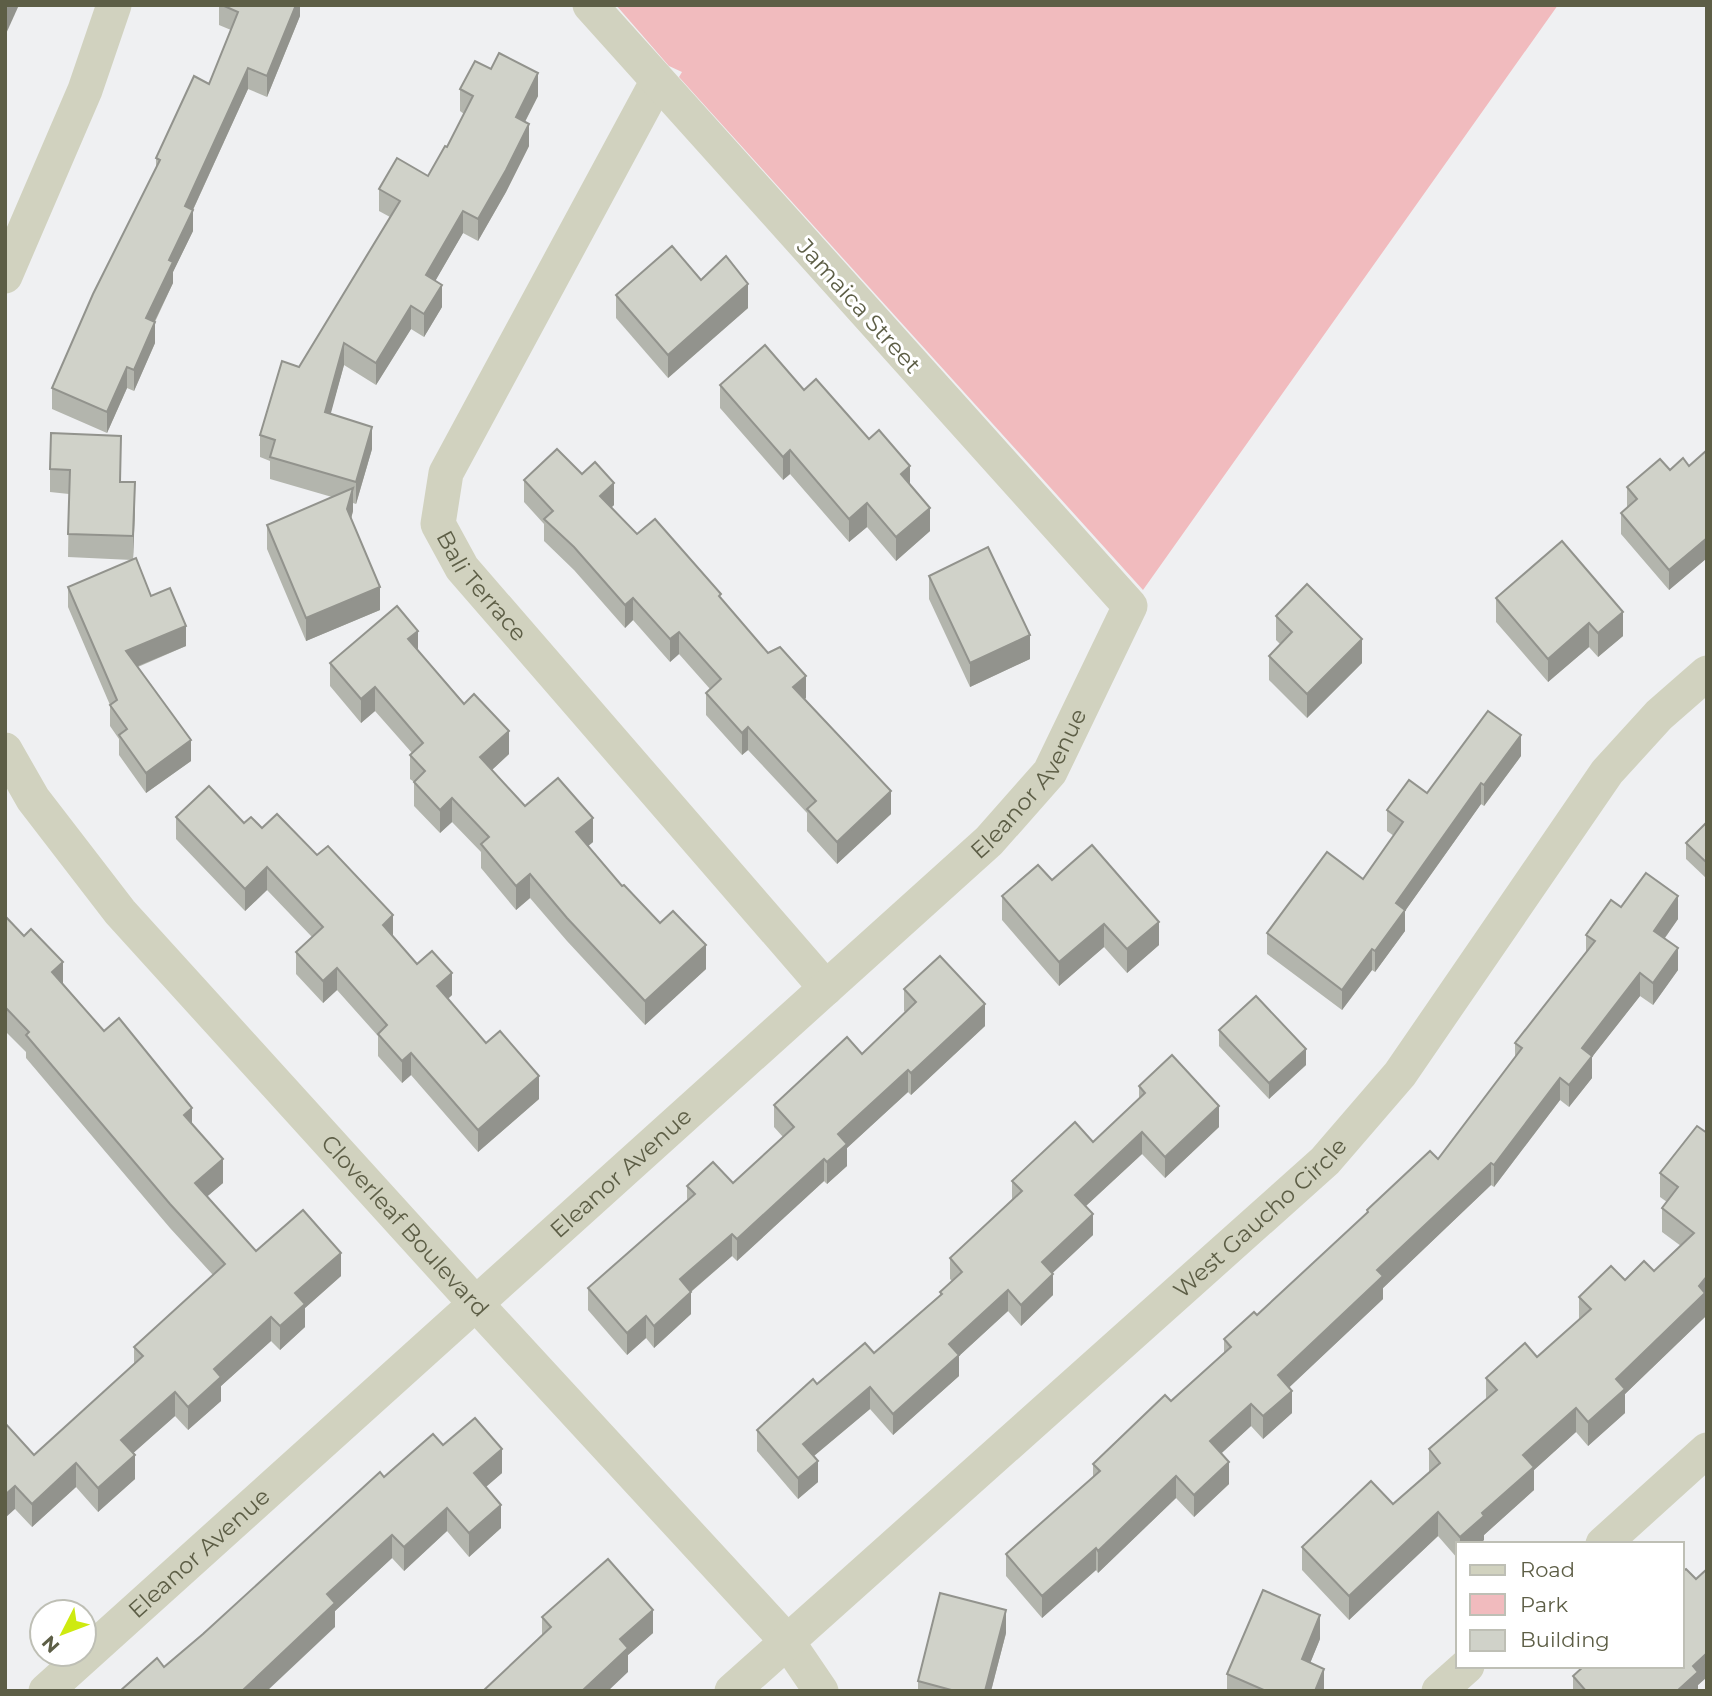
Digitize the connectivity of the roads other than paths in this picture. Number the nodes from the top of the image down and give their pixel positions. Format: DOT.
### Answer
graph roads {
  1 [pos="114,5"];
  2 [pos="590,5"];
  3 [pos="657,82"];
  4 [pos="5,276"];
  5 [pos="1130,606"];
  6 [pos="1707,673"];
  7 [pos="5,750"];
  8 [pos="826,988"];
  9 [pos="475,1304"];
  10 [pos="1707,1450"];
  11 [pos="1605,1542"];
  12 [pos="787,1641"];
  13 [pos="1465,1668"];
  14 [pos="46,1691"];
  15 [pos="732,1691"];
  16 [pos="821,1691"];
  17 [pos="1439,1691"];
  1 -- 4 [label="street"];
  2 -- 3 [label="street, Jamaica Street"];
  3 -- 5 [label="street, Jamaica Street"];
  3 -- 8 [label="street, Bali Terrace"];
  5 -- 8 [label="street, Eleanor Avenue"];
  6 -- 12 [label="street, West Gaucho Circle"];
  7 -- 9 [label="street, Cloverleaf Boulevard"];
  8 -- 9 [label="street, Eleanor Avenue"];
  9 -- 12 [label="street, Cloverleaf Boulevard"];
  9 -- 14 [label="street, Eleanor Avenue"];
  10 -- 11 [label="street"];
  12 -- 15 [label="street, West Gaucho Circle"];
  12 -- 16 [label="street, Cloverleaf Boulevard"];
  13 -- 17 [label="street"];
}
